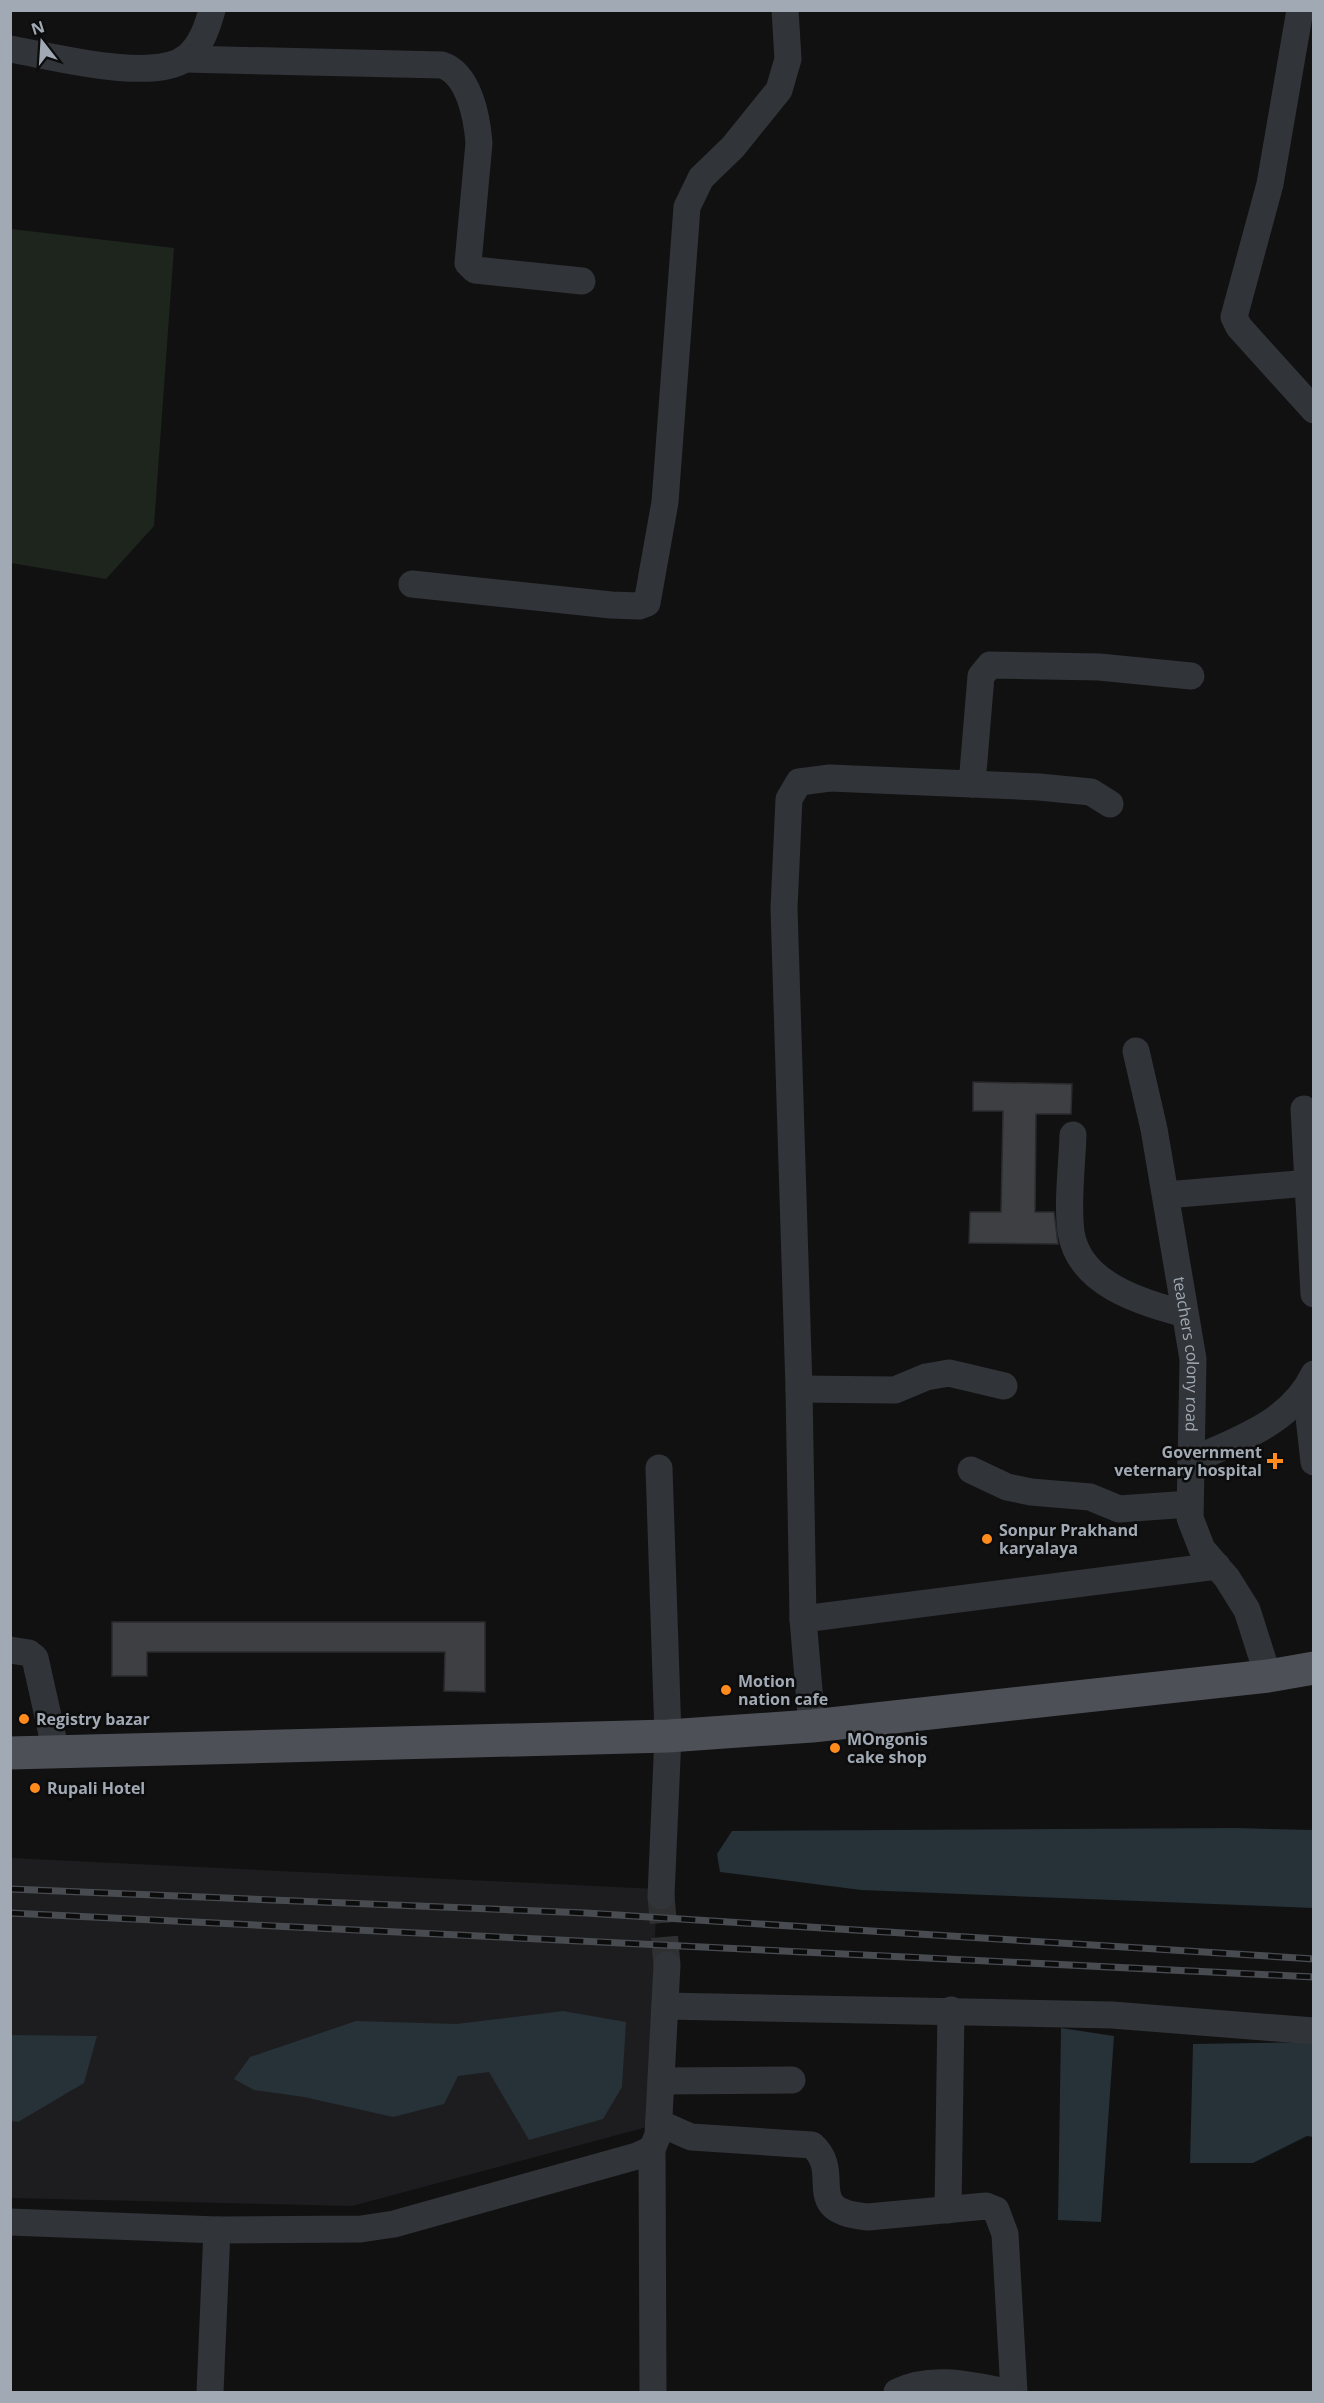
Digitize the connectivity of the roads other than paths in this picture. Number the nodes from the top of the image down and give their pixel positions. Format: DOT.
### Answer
graph roads {
  1 [pos="212,10"];
  2 [pos="785,10"];
  3 [pos="1300,10"];
  4 [pos="10,49"];
  5 [pos="184,59"];
  6 [pos="582,281"];
  7 [pos="1314,410"];
  8 [pos="412,584"];
  9 [pos="1191,676"];
  10 [pos="972,784"];
  11 [pos="1110,804"];
  12 [pos="1136,1051"];
  13 [pos="1304,1109"];
  14 [pos="1073,1135"];
  15 [pos="1309,1183"];
  16 [pos="1166,1195"];
  17 [pos="1314,1294"];
  18 [pos="1185,1314"];
  19 [pos="1311,1381"];
  20 [pos="1005,1386"];
  21 [pos="799,1389"];
  22 [pos="1191,1461"];
  23 [pos="1314,1462"];
  24 [pos="659,1468"];
  25 [pos="971,1470"];
  26 [pos="1190,1504"];
  27 [pos="1217,1566"];
  28 [pos="803,1619"];
  29 [pos="10,1650"];
  30 [pos="1314,1668"];
  31 [pos="1268,1676"];
  32 [pos="812,1726"];
  33 [pos="668,1736"];
  34 [pos="56,1752"];
  35 [pos="10,1754"];
  36 [pos="661,1896"];
  37 [pos="667,1965"];
  38 [pos="665,2006"];
  39 [pos="951,2010"];
  40 [pos="1314,2031"];
  41 [pos="792,2080"];
  42 [pos="661,2081"];
  43 [pos="659,2123"];
  44 [pos="652,2149"];
  45 [pos="948,2210"];
  46 [pos="10,2222"];
  47 [pos="218,2230"];
  48 [pos="210,2392"];
  49 [pos="653,2392"];
  50 [pos="897,2392"];
  51 [pos="1006,2392"];
  52 [pos="1014,2392"];
  1 -- 5 [label="street"];
  2 -- 8 [label="street"];
  3 -- 7 [label="street"];
  4 -- 5 [label="street"];
  5 -- 6 [label="street"];
  9 -- 10 [label="street"];
  10 -- 11 [label="street"];
  10 -- 21 [label="street"];
  12 -- 16 [label="street, teachers colony road"];
  13 -- 15 [label="street"];
  14 -- 18 [label="street"];
  15 -- 16 [label="street"];
  15 -- 17 [label="street"];
  16 -- 18 [label="street, teachers colony road"];
  18 -- 22 [label="street, teachers colony road"];
  19 -- 22 [label="street"];
  19 -- 23 [label="street"];
  20 -- 21 [label="street"];
  21 -- 28 [label="street"];
  22 -- 26 [label="street, teachers colony road"];
  24 -- 33 [label="street"];
  25 -- 26 [label="street"];
  26 -- 27 [label="street, teachers colony road"];
  27 -- 28 [label="street"];
  27 -- 31 [label="street, teachers colony road"];
  28 -- 32 [label="street"];
  29 -- 34 [label="street"];
  30 -- 31 [label="main road"];
  31 -- 32 [label="main road"];
  32 -- 33 [label="main road"];
  33 -- 34 [label="main road"];
  33 -- 36 [label="street"];
  34 -- 35 [label="main road"];
  37 -- 38 [label="street"];
  38 -- 39 [label="street"];
  38 -- 42 [label="street"];
  39 -- 40 [label="street"];
  39 -- 45 [label="street"];
  41 -- 42 [label="street"];
  42 -- 43 [label="street"];
  43 -- 44 [label="street"];
  43 -- 45 [label="street"];
  44 -- 47 [label="street"];
  44 -- 49 [label="street"];
  45 -- 52 [label="street"];
  46 -- 47 [label="street"];
  47 -- 48 [label="street"];
  50 -- 51 [label="street"];
}
